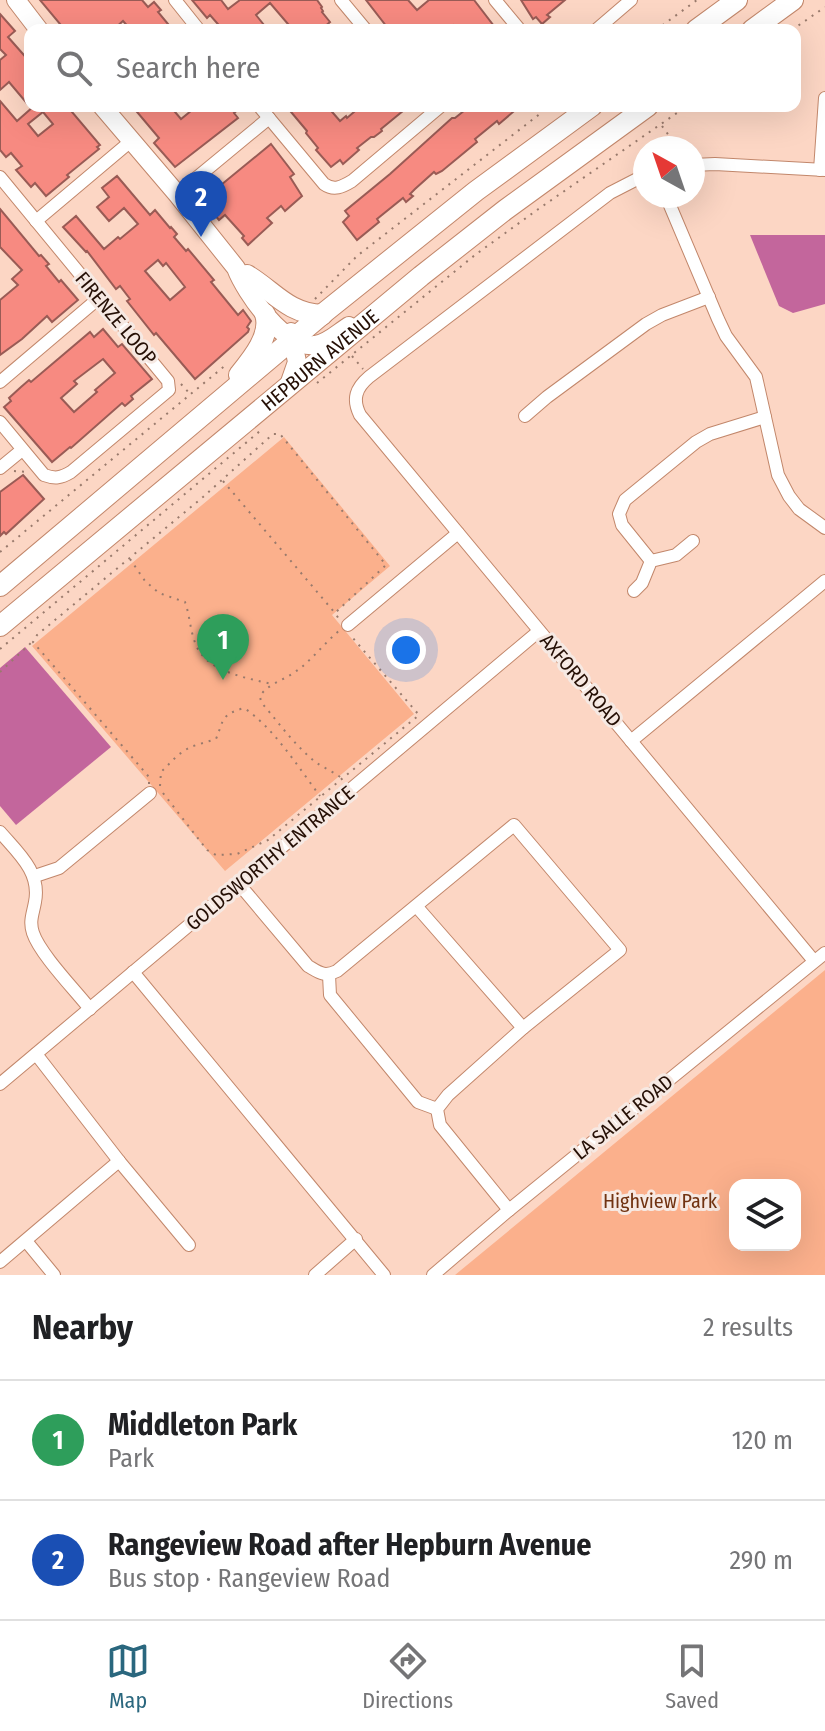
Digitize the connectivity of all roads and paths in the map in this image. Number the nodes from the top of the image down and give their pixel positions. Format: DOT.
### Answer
graph roads {
  1 [pos="175,0"];
  2 [pos="341,0"];
  3 [pos="495,0"];
  4 [pos="631,0"];
  5 [pos="697,0"];
  6 [pos="737,0"];
  7 [pos="793,0"];
  8 [pos="15,3"];
  9 [pos="825,7"];
  10 [pos="34,24"];
  11 [pos="194,24"];
  12 [pos="361,24"];
  13 [pos="515,24"];
  14 [pos="603,24"];
  15 [pos="664,24"];
  16 [pos="704,24"];
  17 [pos="760,24"];
  18 [pos="801,24"];
  19 [pos="825,98"];
  20 [pos="107,112"];
  21 [pos="264,112"];
  22 [pos="431,112"];
  23 [pos="542,112"];
  24 [pos="584,112"];
  25 [pos="640,112"];
  26 [pos="679,112"];
  27 [pos="269,118"];
  28 [pos="661,125"];
  29 [pos="669,136"];
  30 [pos="131,141"];
  31 [pos="705,164"];
  32 [pos="822,170"];
  33 [pos="0,177"];
  34 [pos="633,181"];
  35 [pos="177,194"];
  36 [pos="671,208"];
  37 [pos="36,221"];
  38 [pos="241,271"];
  39 [pos="421,276"];
  40 [pos="709,297"];
  41 [pos="99,298"];
  42 [pos="316,310"];
  43 [pos="265,314"];
  44 [pos="293,339"];
  45 [pos="351,355"];
  46 [pos="225,366"];
  47 [pos="369,377"];
  48 [pos="178,381"];
  49 [pos="0,382"];
  50 [pos="318,383"];
  51 [pos="289,385"];
  52 [pos="191,395"];
  53 [pos="525,416"];
  54 [pos="765,417"];
  55 [pos="200,420"];
  56 [pos="0,422"];
  57 [pos="265,427"];
  58 [pos="22,450"];
  59 [pos="6,469"];
  60 [pos="41,470"];
  61 [pos="223,480"];
  62 [pos="825,528"];
  63 [pos="458,533"];
  64 [pos="693,541"];
  65 [pos="0,552"];
  66 [pos="130,558"];
  67 [pos="651,561"];
  68 [pos="825,581"];
  69 [pos="0,586"];
  70 [pos="634,591"];
  71 [pos="335,613"];
  72 [pos="0,626"];
  73 [pos="346,626"];
  74 [pos="539,631"];
  75 [pos="33,642"];
  76 [pos="0,649"];
  77 [pos="0,672"];
  78 [pos="274,684"];
  79 [pos="631,741"];
  80 [pos="341,778"];
  81 [pos="150,793"];
  82 [pos="320,796"];
  83 [pos="0,832"];
  84 [pos="35,876"];
  85 [pos="239,884"];
  86 [pos="417,907"];
  87 [pos="820,957"];
  88 [pos="133,972"];
  89 [pos="329,975"];
  90 [pos="90,1009"];
  91 [pos="523,1028"];
  92 [pos="36,1054"];
  93 [pos="0,1084"];
  94 [pos="437,1109"];
  95 [pos="119,1161"];
  96 [pos="509,1210"];
  97 [pos="356,1239"];
  98 [pos="26,1241"];
  99 [pos="189,1245"];
  100 [pos="0,1262"];
  101 [pos="54,1275"];
  102 [pos="315,1275"];
  103 [pos="384,1275"];
  104 [pos="433,1275"];
  1 -- 11 [label="street"];
  2 -- 12 [label="street"];
  3 -- 13 [label="street"];
  4 -- 14 [label="street"];
  5 -- 15 [label="path"];
  6 -- 16 [label="main road"];
  7 -- 17 [label="main road"];
  8 -- 10 [label="street"];
  9 -- 18 [label="path"];
  19 -- 32 [label="street"];
  20 -- 30 [label="street"];
  21 -- 27 [label="street"];
  22 -- 27 [label="street"];
  23 -- 42 [label="path"];
  24 -- 42 [label="main road, HEPBURN AVENUE"];
  25 -- 39 [label="main road, HEPBURN AVENUE"];
  26 -- 28 [label="path"];
  27 -- 35 [label="street"];
  28 -- 29 [label="path"];
  28 -- 45 [label="path"];
  30 -- 35 [label="street"];
  30 -- 37 [label="street"];
  31 -- 32 [label="street"];
  33 -- 37 [label="street, FIRENZE LOOP"];
  34 -- 47 [label="street"];
  35 -- 38 [label="street"];
  36 -- 40 [label="street"];
  37 -- 41 [label="street, FIRENZE LOOP"];
  38 -- 42 [label="main road"];
  38 -- 43 [label="street"];
  38 -- 44 [label="street"];
  39 -- 44 [label="street"];
  39 -- 51 [label="main road, HEPBURN AVENUE"];
  40 -- 53 [label="street"];
  40 -- 54 [label="street"];
  41 -- 49 [label="street"];
  41 -- 60 [label="street, FIRENZE LOOP"];
  42 -- 44 [label="main road, HEPBURN AVENUE"];
  43 -- 44 [label="street"];
  43 -- 55 [label="main road"];
  44 -- 51 [label="street"];
  44 -- 55 [label="main road, HEPBURN AVENUE"];
  45 -- 47 [label="path"];
  45 -- 50 [label="path"];
  46 -- 52 [label="path"];
  47 -- 63 [label="street, AXFORD ROAD"];
  48 -- 52 [label="path"];
  51 -- 72 [label="main road, HEPBURN AVENUE"];
  52 -- 65 [label="path"];
  54 -- 62 [label="street"];
  54 -- 67 [label="street"];
  55 -- 69 [label="main road, HEPBURN AVENUE"];
  56 -- 58 [label="street"];
  57 -- 76 [label="path"];
  58 -- 59 [label="street"];
  58 -- 60 [label="street"];
  59 -- 60 [label="path"];
  61 -- 66 [label="path"];
  61 -- 71 [label="path"];
  61 -- 71 [label="path"];
  63 -- 73 [label="street"];
  63 -- 74 [label="street, AXFORD ROAD"];
  64 -- 67 [label="street"];
  66 -- 75 [label="path"];
  66 -- 78 [label="path"];
  67 -- 70 [label="street"];
  68 -- 79 [label="street"];
  71 -- 73 [label="path"];
  73 -- 78 [label="path"];
  73 -- 80 [label="path"];
  74 -- 79 [label="street, AXFORD ROAD"];
  74 -- 85 [label="street, GOLDSWORTHY ENTRANCE"];
  75 -- 77 [label="path"];
  75 -- 81 [label="path"];
  78 -- 80 [label="path"];
  79 -- 87 [label="street, AXFORD ROAD"];
  80 -- 82 [label="path"];
  81 -- 84 [label="street"];
  82 -- 82 [label="path"];
  83 -- 84 [label="street"];
  84 -- 90 [label="street"];
  85 -- 88 [label="street, GOLDSWORTHY ENTRANCE"];
  85 -- 89 [label="street"];
  86 -- 89 [label="street"];
  86 -- 91 [label="street"];
  86 -- 91 [label="street"];
  87 -- 96 [label="street, LA SALLE ROAD"];
  88 -- 90 [label="street, GOLDSWORTHY ENTRANCE"];
  88 -- 97 [label="street"];
  89 -- 94 [label="street"];
  90 -- 92 [label="street, GOLDSWORTHY ENTRANCE"];
  91 -- 94 [label="street"];
  92 -- 93 [label="street, GOLDSWORTHY ENTRANCE"];
  92 -- 95 [label="street"];
  94 -- 96 [label="street"];
  95 -- 98 [label="street"];
  95 -- 99 [label="street"];
  96 -- 104 [label="street, LA SALLE ROAD"];
  97 -- 102 [label="street"];
  97 -- 103 [label="street"];
  98 -- 100 [label="street"];
  98 -- 101 [label="street"];
}
